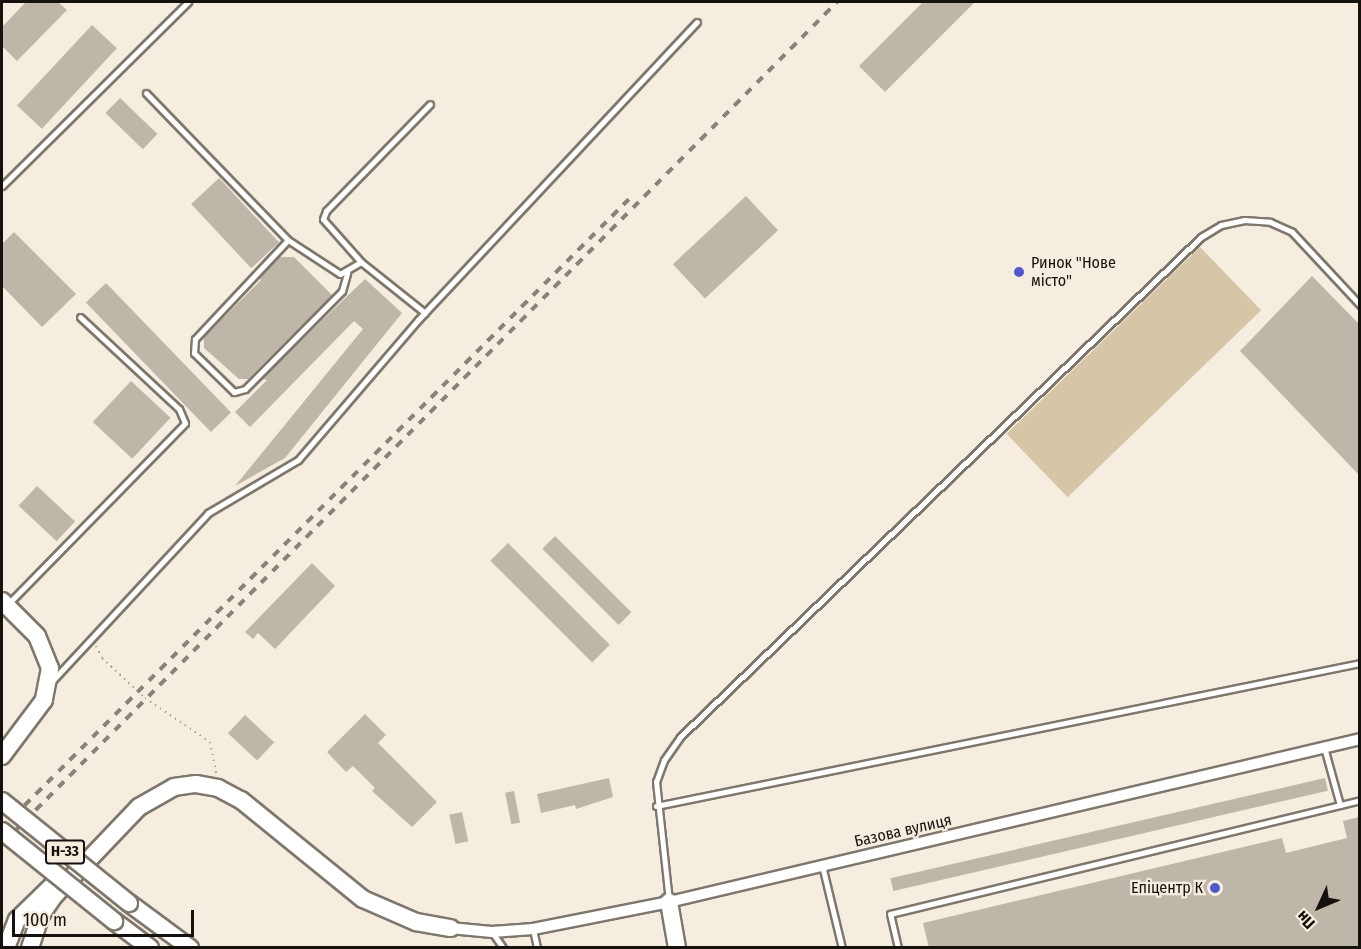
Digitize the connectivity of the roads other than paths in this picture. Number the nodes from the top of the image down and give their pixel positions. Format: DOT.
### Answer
graph roads {
  1 [pos="188,2"];
  2 [pos="697,22"];
  3 [pos="146,93"];
  4 [pos="430,104"];
  5 [pos="2,186"];
  6 [pos="288,240"];
  7 [pos="361,262"];
  8 [pos="347,273"];
  9 [pos="1359,305"];
  10 [pos="425,313"];
  11 [pos="80,317"];
  12 [pos="4,603"];
  13 [pos="1359,663"];
  14 [pos="50,684"];
  15 [pos="1359,739"];
  16 [pos="4,746"];
  17 [pos="1324,747"];
  18 [pos="1359,800"];
  19 [pos="2,801"];
  20 [pos="1340,805"];
  21 [pos="656,806"];
  22 [pos="2,831"];
  23 [pos="107,839"];
  24 [pos="822,866"];
  25 [pos="669,902"];
  26 [pos="450,928"];
  27 [pos="532,929"];
  28 [pos="492,932"];
  29 [pos="6,948"];
  30 [pos="30,948"];
  31 [pos="150,948"];
  32 [pos="190,948"];
  33 [pos="503,948"];
  34 [pos="537,948"];
  35 [pos="677,948"];
  36 [pos="842,948"];
  37 [pos="898,948"];
  1 -- 5 [label="lane"];
  2 -- 10 [label="lane"];
  3 -- 6 [label="lane"];
  4 -- 7 [label="lane"];
  6 -- 8 [label="lane"];
  6 -- 8 [label="lane"];
  7 -- 8 [label="lane"];
  7 -- 10 [label="lane"];
  9 -- 21 [label="lane"];
  10 -- 14 [label="lane"];
  11 -- 12 [label="lane"];
  12 -- 14 [label="main road"];
  13 -- 21 [label="lane"];
  14 -- 16 [label="main road"];
  15 -- 17 [label="street, Базова вулиця"];
  17 -- 20 [label="lane"];
  17 -- 24 [label="street, Базова вулиця"];
  18 -- 20 [label="lane"];
  19 -- 32 [label="main road, Н-33, bridge"];
  20 -- 37 [label="lane"];
  21 -- 25 [label="lane"];
  22 -- 31 [label="main road, Н-33, bridge"];
  23 -- 26 [label="main road"];
  23 -- 29 [label="main road"];
  23 -- 30 [label="main road"];
  24 -- 25 [label="street, Базова вулиця"];
  24 -- 36 [label="lane"];
  25 -- 27 [label="street, Базова вулиця"];
  25 -- 35 [label="main road"];
  26 -- 28 [label="street, Базова вулиця"];
  27 -- 28 [label="street, Базова вулиця"];
  27 -- 34 [label="lane"];
  28 -- 33 [label="lane"];
}
